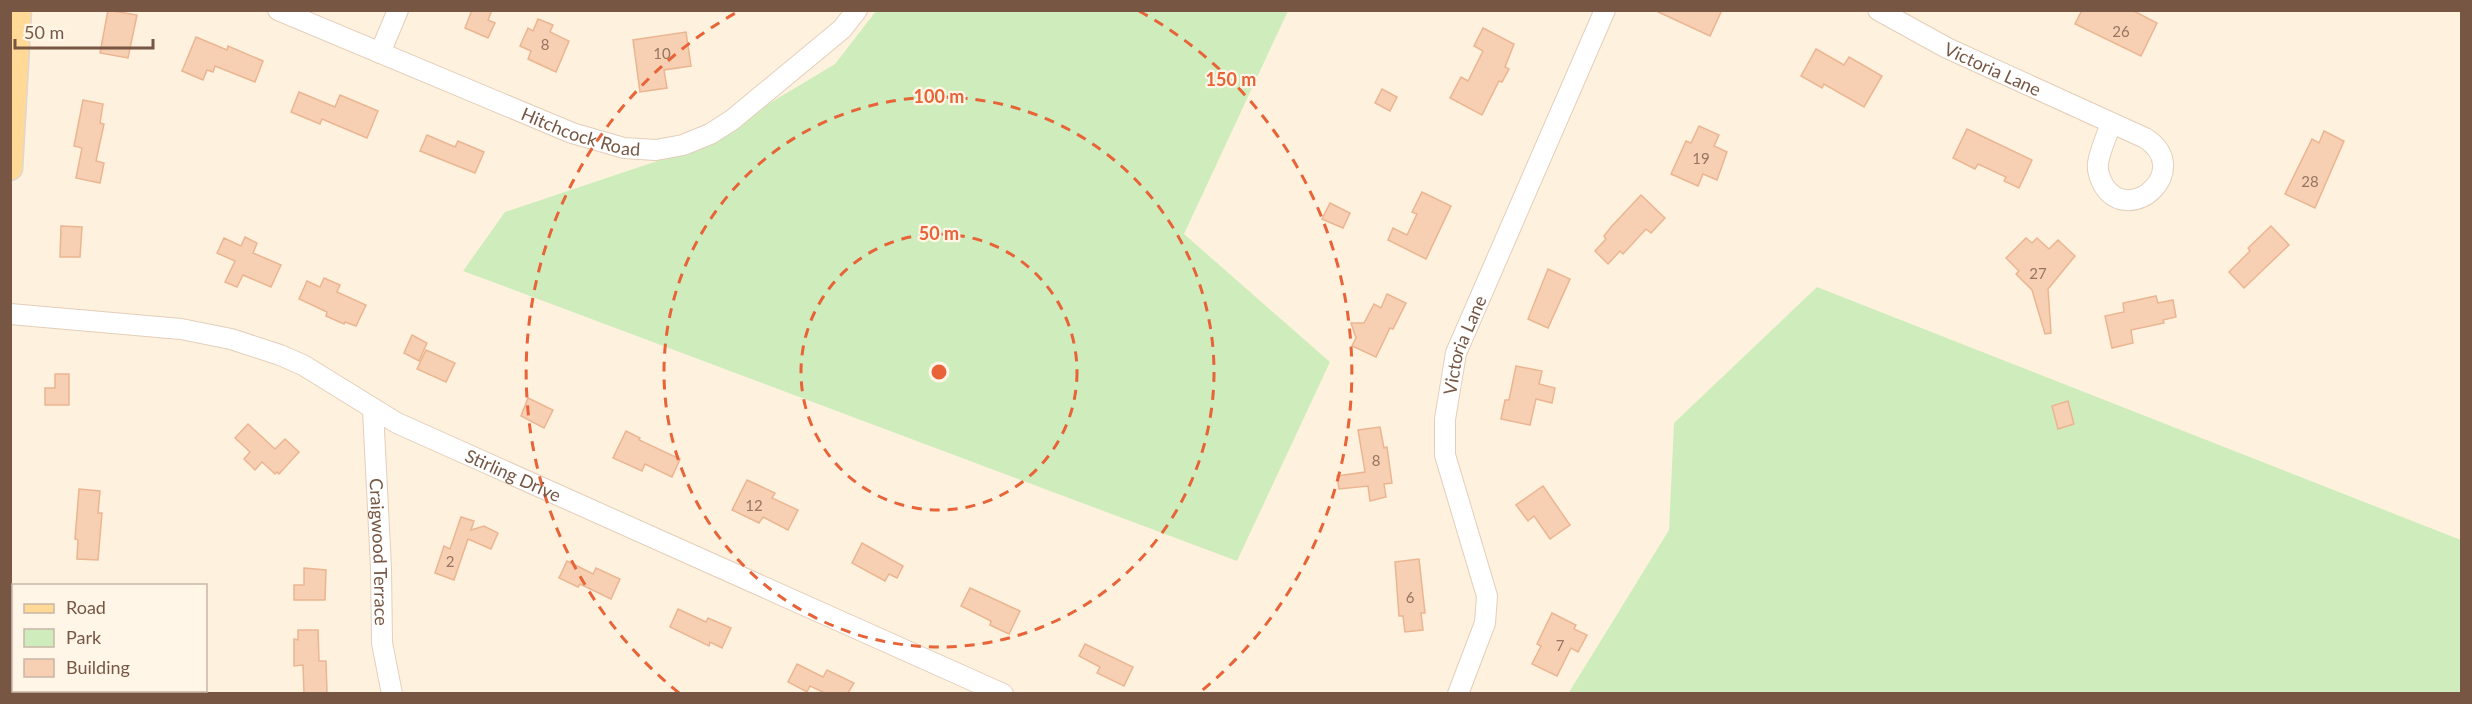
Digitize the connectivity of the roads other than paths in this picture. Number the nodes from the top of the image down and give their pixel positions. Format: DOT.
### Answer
graph roads {
  1 [pos="19,10"];
  2 [pos="278,10"];
  3 [pos="398,10"];
  4 [pos="857,10"];
  5 [pos="1605,10"];
  6 [pos="1878,10"];
  7 [pos="380,53"];
  8 [pos="2111,123"];
  9 [pos="10,168"];
  10 [pos="10,314"];
  11 [pos="373,410"];
  12 [pos="392,693"];
  13 [pos="1003,693"];
  14 [pos="1458,693"];
  1 -- 9 [label="main road"];
  2 -- 7 [label="street, Hitchcock Road"];
  3 -- 7 [label="street"];
  4 -- 7 [label="street, Hitchcock Road"];
  5 -- 14 [label="street, Victoria Lane"];
  6 -- 8 [label="street, Victoria Lane"];
  10 -- 11 [label="street, Stirling Drive"];
  11 -- 12 [label="street, Craigwood Terrace"];
  11 -- 13 [label="street, Stirling Drive"];
}
